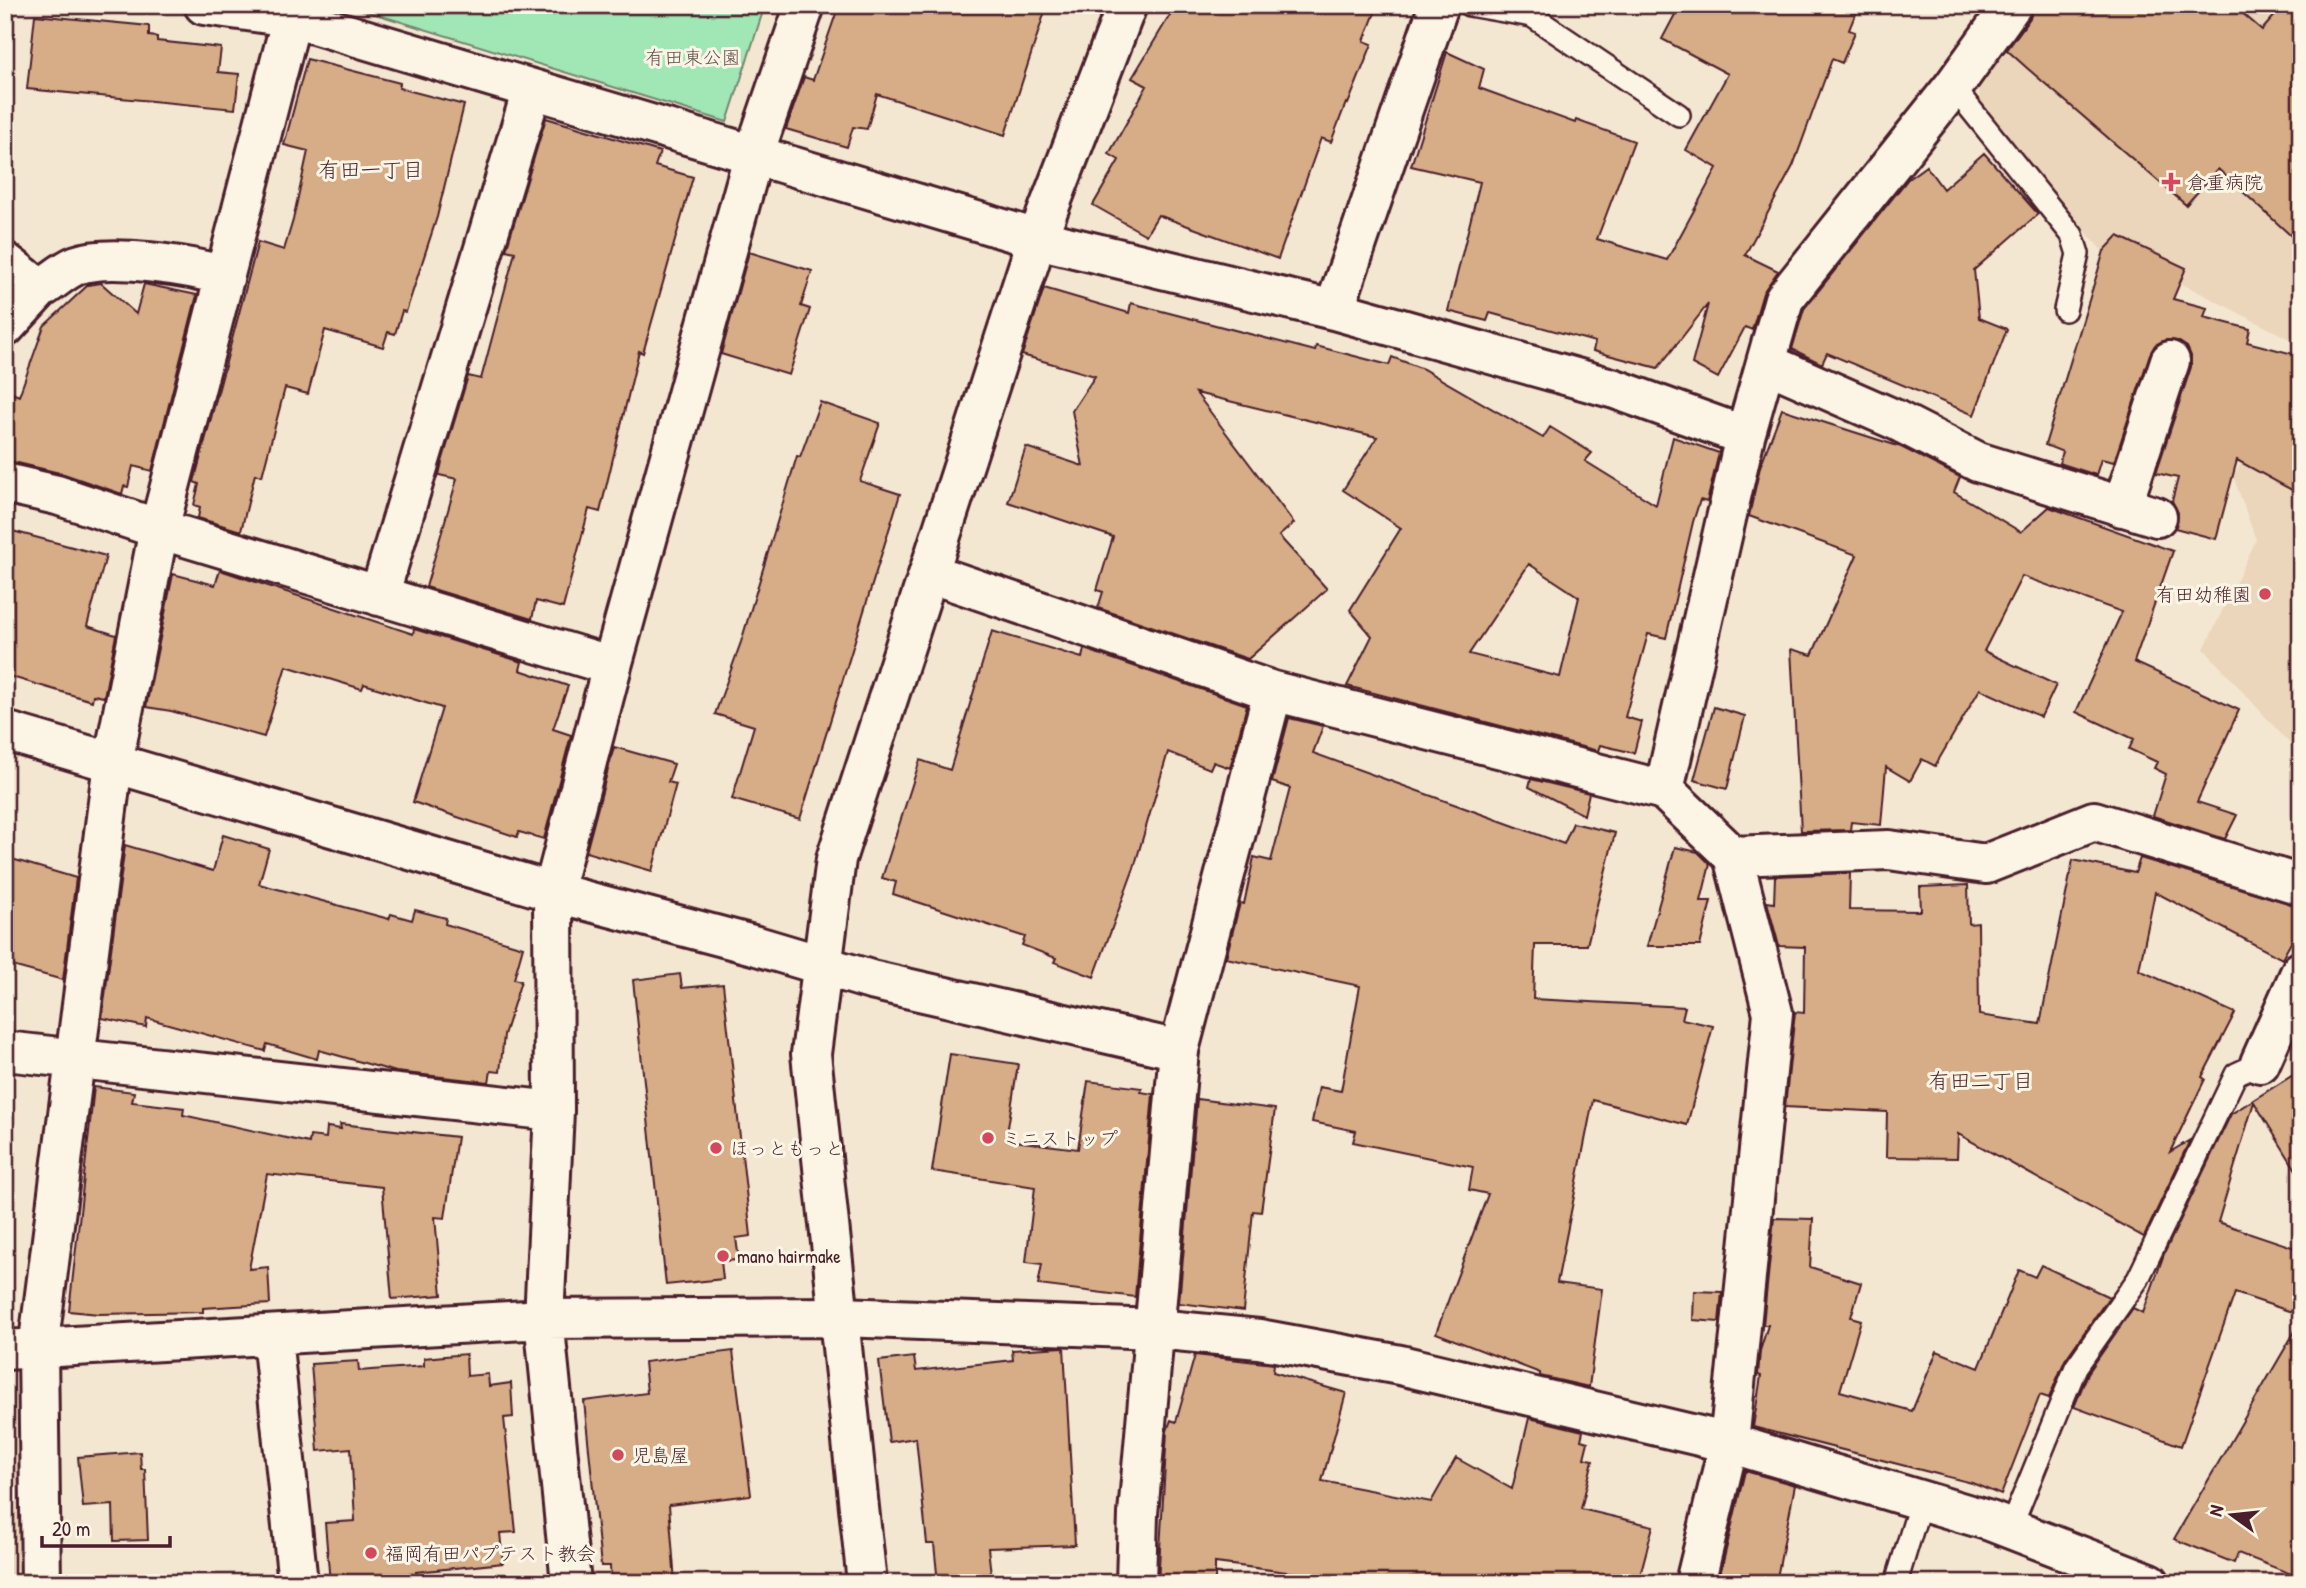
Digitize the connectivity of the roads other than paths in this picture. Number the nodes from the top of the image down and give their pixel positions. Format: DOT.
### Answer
graph roads {
  1 [pos="204,5"];
  2 [pos="804,5"];
  3 [pos="1127,5"];
  4 [pos="1439,5"];
  5 [pos="1469,5"];
  6 [pos="2012,5"];
  7 [pos="293,11"];
  8 [pos="1953,87"];
  9 [pos="532,90"];
  10 [pos="1679,115"];
  11 [pos="753,157"];
  12 [pos="1037,239"];
  13 [pos="5,262"];
  14 [pos="224,276"];
  15 [pos="40,289"];
  16 [pos="1334,310"];
  17 [pos="2065,310"];
  18 [pos="5,327"];
  19 [pos="2170,361"];
  20 [pos="1766,363"];
  21 [pos="1745,436"];
  22 [pos="5,483"];
  23 [pos="159,529"];
  24 [pos="929,573"];
  25 [pos="379,596"];
  26 [pos="612,666"];
  27 [pos="1273,691"];
  28 [pos="5,731"];
  29 [pos="113,764"];
  30 [pos="1664,790"];
  31 [pos="1733,856"];
  32 [pos="2301,885"];
  33 [pos="553,892"];
  34 [pos="821,965"];
  35 [pos="2301,971"];
  36 [pos="1179,1050"];
  37 [pos="5,1051"];
  38 [pos="77,1060"];
  39 [pos="2260,1063"];
  40 [pos="554,1111"];
  41 [pos="841,1317"];
  42 [pos="544,1319"];
  43 [pos="1156,1329"];
  44 [pos="272,1337"];
  45 [pos="22,1350"];
  46 [pos="1729,1443"];
  47 [pos="1922,1501"];
  48 [pos="2010,1529"];
  49 [pos="41,1583"];
  50 [pos="298,1583"];
  51 [pos="571,1583"];
  52 [pos="867,1583"];
  53 [pos="1136,1583"];
  54 [pos="1695,1583"];
  55 [pos="1896,1583"];
  56 [pos="2150,1583"];
  1 -- 7 [label="street"];
  2 -- 11 [label="street"];
  3 -- 12 [label="street"];
  4 -- 16 [label="street"];
  5 -- 10 [label="lane"];
  6 -- 8 [label="street"];
  7 -- 9 [label="street"];
  7 -- 14 [label="street"];
  8 -- 17 [label="lane"];
  8 -- 20 [label="street"];
  9 -- 11 [label="street"];
  9 -- 25 [label="street"];
  11 -- 12 [label="street"];
  11 -- 26 [label="street"];
  12 -- 16 [label="street"];
  12 -- 24 [label="street"];
  13 -- 15 [label="street"];
  14 -- 15 [label="street"];
  14 -- 23 [label="street"];
  15 -- 18 [label="street"];
  16 -- 21 [label="street"];
  19 -- 20 [label="street"];
  20 -- 21 [label="street"];
  21 -- 30 [label="street"];
  22 -- 23 [label="street"];
  23 -- 25 [label="street"];
  23 -- 29 [label="street"];
  24 -- 27 [label="street"];
  24 -- 34 [label="street"];
  25 -- 26 [label="street"];
  26 -- 33 [label="street"];
  27 -- 30 [label="street"];
  27 -- 36 [label="street"];
  28 -- 29 [label="street"];
  29 -- 33 [label="street"];
  29 -- 38 [label="street"];
  30 -- 31 [label="street"];
  31 -- 32 [label="street"];
  31 -- 46 [label="street"];
  33 -- 34 [label="street"];
  33 -- 40 [label="street"];
  34 -- 36 [label="street"];
  34 -- 41 [label="street"];
  35 -- 39 [label="street"];
  36 -- 43 [label="street"];
  37 -- 38 [label="street"];
  38 -- 40 [label="street"];
  38 -- 45 [label="street"];
  39 -- 48 [label="lane"];
  40 -- 42 [label="street"];
  41 -- 42 [label="street"];
  41 -- 43 [label="street"];
  41 -- 52 [label="street"];
  42 -- 44 [label="street"];
  42 -- 51 [label="street"];
  43 -- 46 [label="street"];
  43 -- 53 [label="street"];
  44 -- 45 [label="street"];
  44 -- 50 [label="street"];
  45 -- 49 [label="street"];
  46 -- 47 [label="street"];
  46 -- 54 [label="street"];
  47 -- 48 [label="street"];
  47 -- 55 [label="lane"];
  48 -- 56 [label="street"];
}
